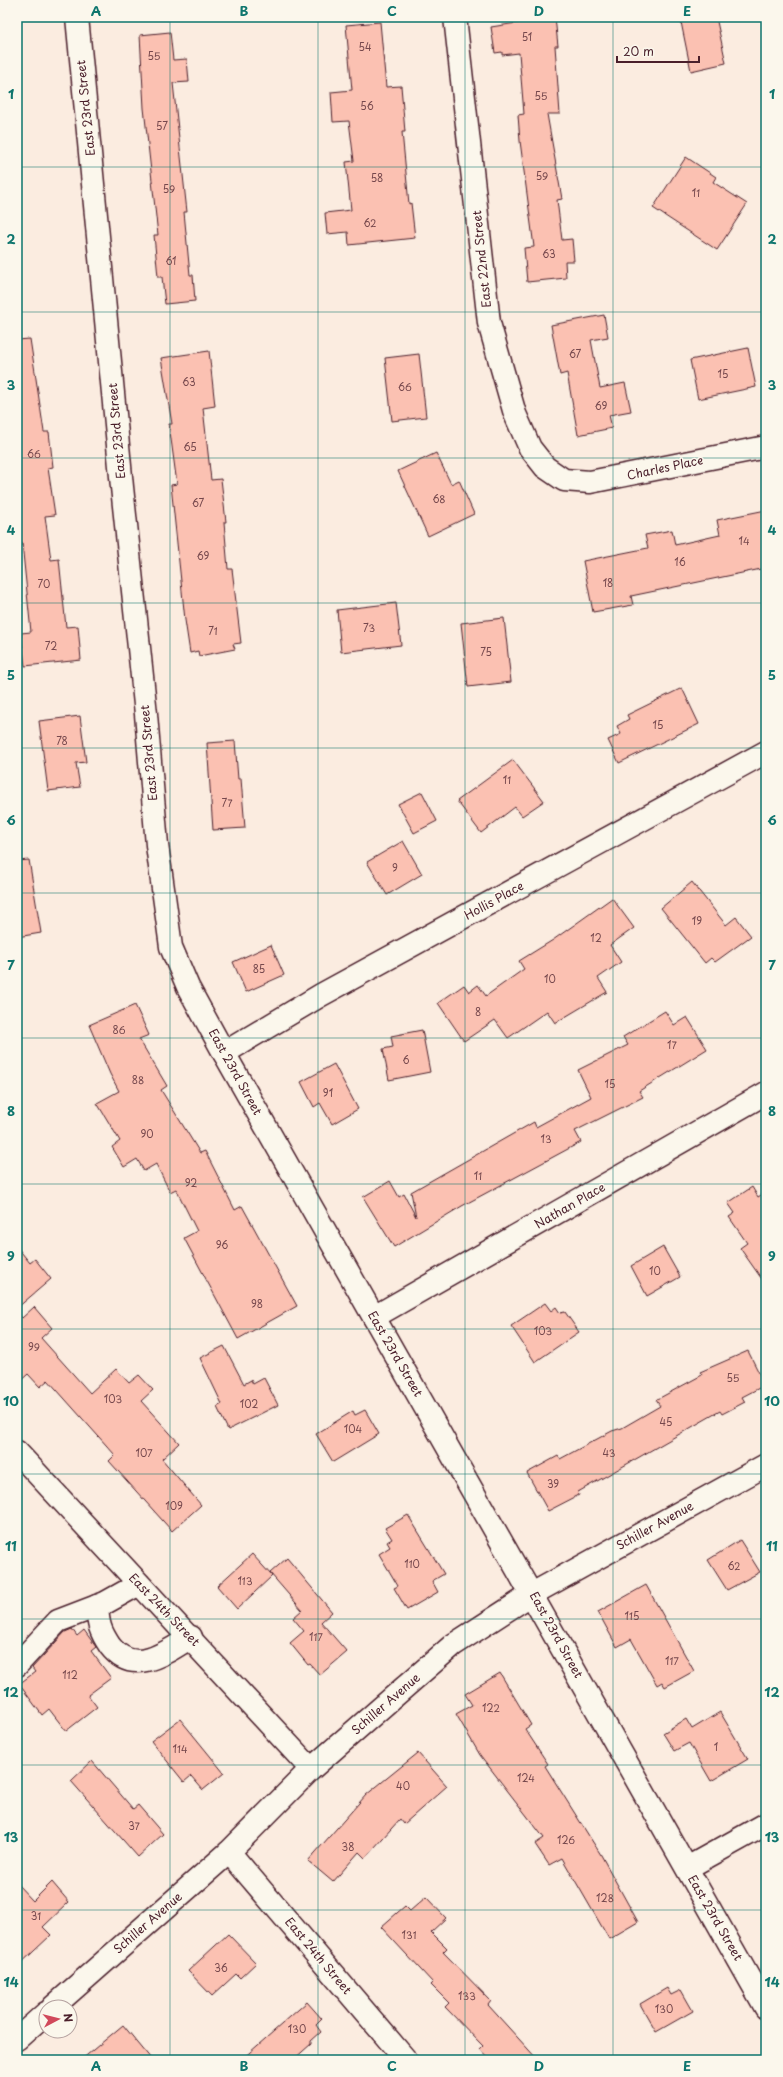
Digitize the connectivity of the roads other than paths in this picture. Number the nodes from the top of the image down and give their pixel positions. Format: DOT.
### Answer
graph roads {
  1 [pos="77,17"];
  2 [pos="456,17"];
  3 [pos="766,447"];
  4 [pos="564,480"];
  5 [pos="766,752"];
  6 [pos="224,1053"];
  7 [pos="766,1093"];
  8 [pos="374,1318"];
  9 [pos="17,1452"];
  10 [pos="766,1465"];
  11 [pos="139,1584"];
  12 [pos="532,1594"];
  13 [pos="97,1606"];
  14 [pos="191,1637"];
  15 [pos="17,1665"];
  16 [pos="311,1769"];
  17 [pos="766,1824"];
  18 [pos="229,1852"];
  19 [pos="687,1868"];
  20 [pos="62,1999"];
  21 [pos="766,2008"];
  22 [pos="38,2019"];
  23 [pos="20,2031"];
  24 [pos="406,2060"];
  1 -- 6 [label="street, East 23rd Street"];
  2 -- 4 [label="street, East 22nd Street"];
  3 -- 4 [label="street, Charles Place"];
  5 -- 6 [label="street, Hollis Place"];
  6 -- 8 [label="street, East 23rd Street"];
  7 -- 8 [label="street, Nathan Place"];
  8 -- 12 [label="street, East 23rd Street"];
  9 -- 11 [label="street, East 24th Street"];
  10 -- 12 [label="street, Schiller Avenue"];
  11 -- 13 [label="street"];
  11 -- 14 [label="street, East 24th Street"];
  12 -- 16 [label="street, Schiller Avenue"];
  12 -- 19 [label="street, East 23rd Street"];
  13 -- 14 [label="street"];
  13 -- 15 [label="street"];
  14 -- 16 [label="street, East 24th Street"];
  16 -- 18 [label="street, Schiller Avenue"];
  17 -- 19 [label="street"];
  18 -- 20 [label="street, Schiller Avenue"];
  18 -- 24 [label="street, East 24th Street"];
  19 -- 21 [label="street, East 23rd Street"];
  22 -- 23 [label="street"];
}
